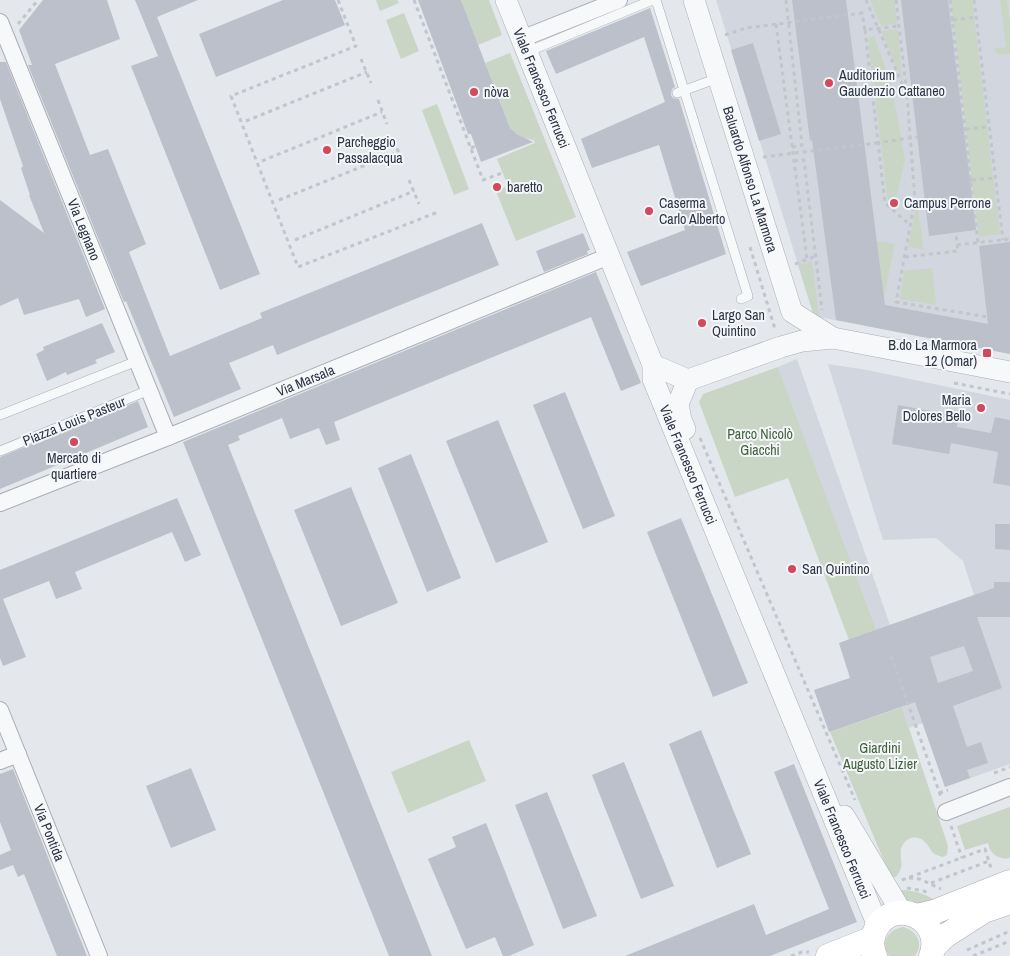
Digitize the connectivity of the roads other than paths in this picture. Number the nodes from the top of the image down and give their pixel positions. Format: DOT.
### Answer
graph roads {
  1 [pos="506,0"];
  2 [pos="619,0"];
  3 [pos="694,0"];
  4 [pos="0,22"];
  5 [pos="524,46"];
  6 [pos="718,78"];
  7 [pos="681,91"];
  8 [pos="609,256"];
  9 [pos="740,299"];
  10 [pos="792,312"];
  11 [pos="833,338"];
  12 [pos="781,347"];
  13 [pos="137,361"];
  14 [pos="653,365"];
  15 [pos="1010,372"];
  16 [pos="688,380"];
  17 [pos="149,390"];
  18 [pos="0,415"];
  19 [pos="168,437"];
  20 [pos="0,451"];
  21 [pos="0,503"];
  22 [pos="0,710"];
  23 [pos="18,754"];
  24 [pos="0,761"];
  25 [pos="1010,787"];
  26 [pos="946,812"];
  27 [pos="1003,875"];
  28 [pos="1010,902"];
  29 [pos="909,914"];
  30 [pos="875,940"];
  31 [pos="933,951"];
  32 [pos="99,956"];
  33 [pos="828,956"];
  1 -- 5 [label="street, Viale Francesco Ferrucci"];
  2 -- 5 [label="street"];
  3 -- 6 [label="street, Baluardo Alfonso La Marmora"];
  4 -- 13 [label="street, Via Legnano"];
  5 -- 7 [label="lane"];
  5 -- 8 [label="street, Viale Francesco Ferrucci"];
  6 -- 7 [label="lane"];
  6 -- 10 [label="street, Baluardo Alfonso La Marmora"];
  7 -- 9 [label="lane"];
  8 -- 14 [label="street, Viale Francesco Ferrucci"];
  8 -- 19 [label="street, Via Marsala"];
  10 -- 11 [label="street"];
  10 -- 12 [label="street"];
  11 -- 12 [label="street"];
  11 -- 15 [label="street"];
  12 -- 16 [label="street"];
  13 -- 17 [label="street, Via Legnano"];
  13 -- 18 [label="lane"];
  14 -- 16 [label="street"];
  14 -- 30 [label="street, Viale Francesco Ferrucci"];
  16 -- 29 [label="street, Viale Francesco Ferrucci"];
  17 -- 19 [label="street, Via Legnano"];
  17 -- 20 [label="lane, Piazza Louis Pasteur"];
  19 -- 21 [label="street, Via Marsala"];
  22 -- 23 [label="street, Via Pontida"];
  23 -- 24 [label="street"];
  23 -- 32 [label="street, Via Pontida"];
  25 -- 26 [label="street"];
  27 -- 29 [label="main road"];
  28 -- 31 [label="main road"];
  29 -- 30 [label="main road"];
  29 -- 31 [label="main road"];
  30 -- 33 [label="main road"];
}
